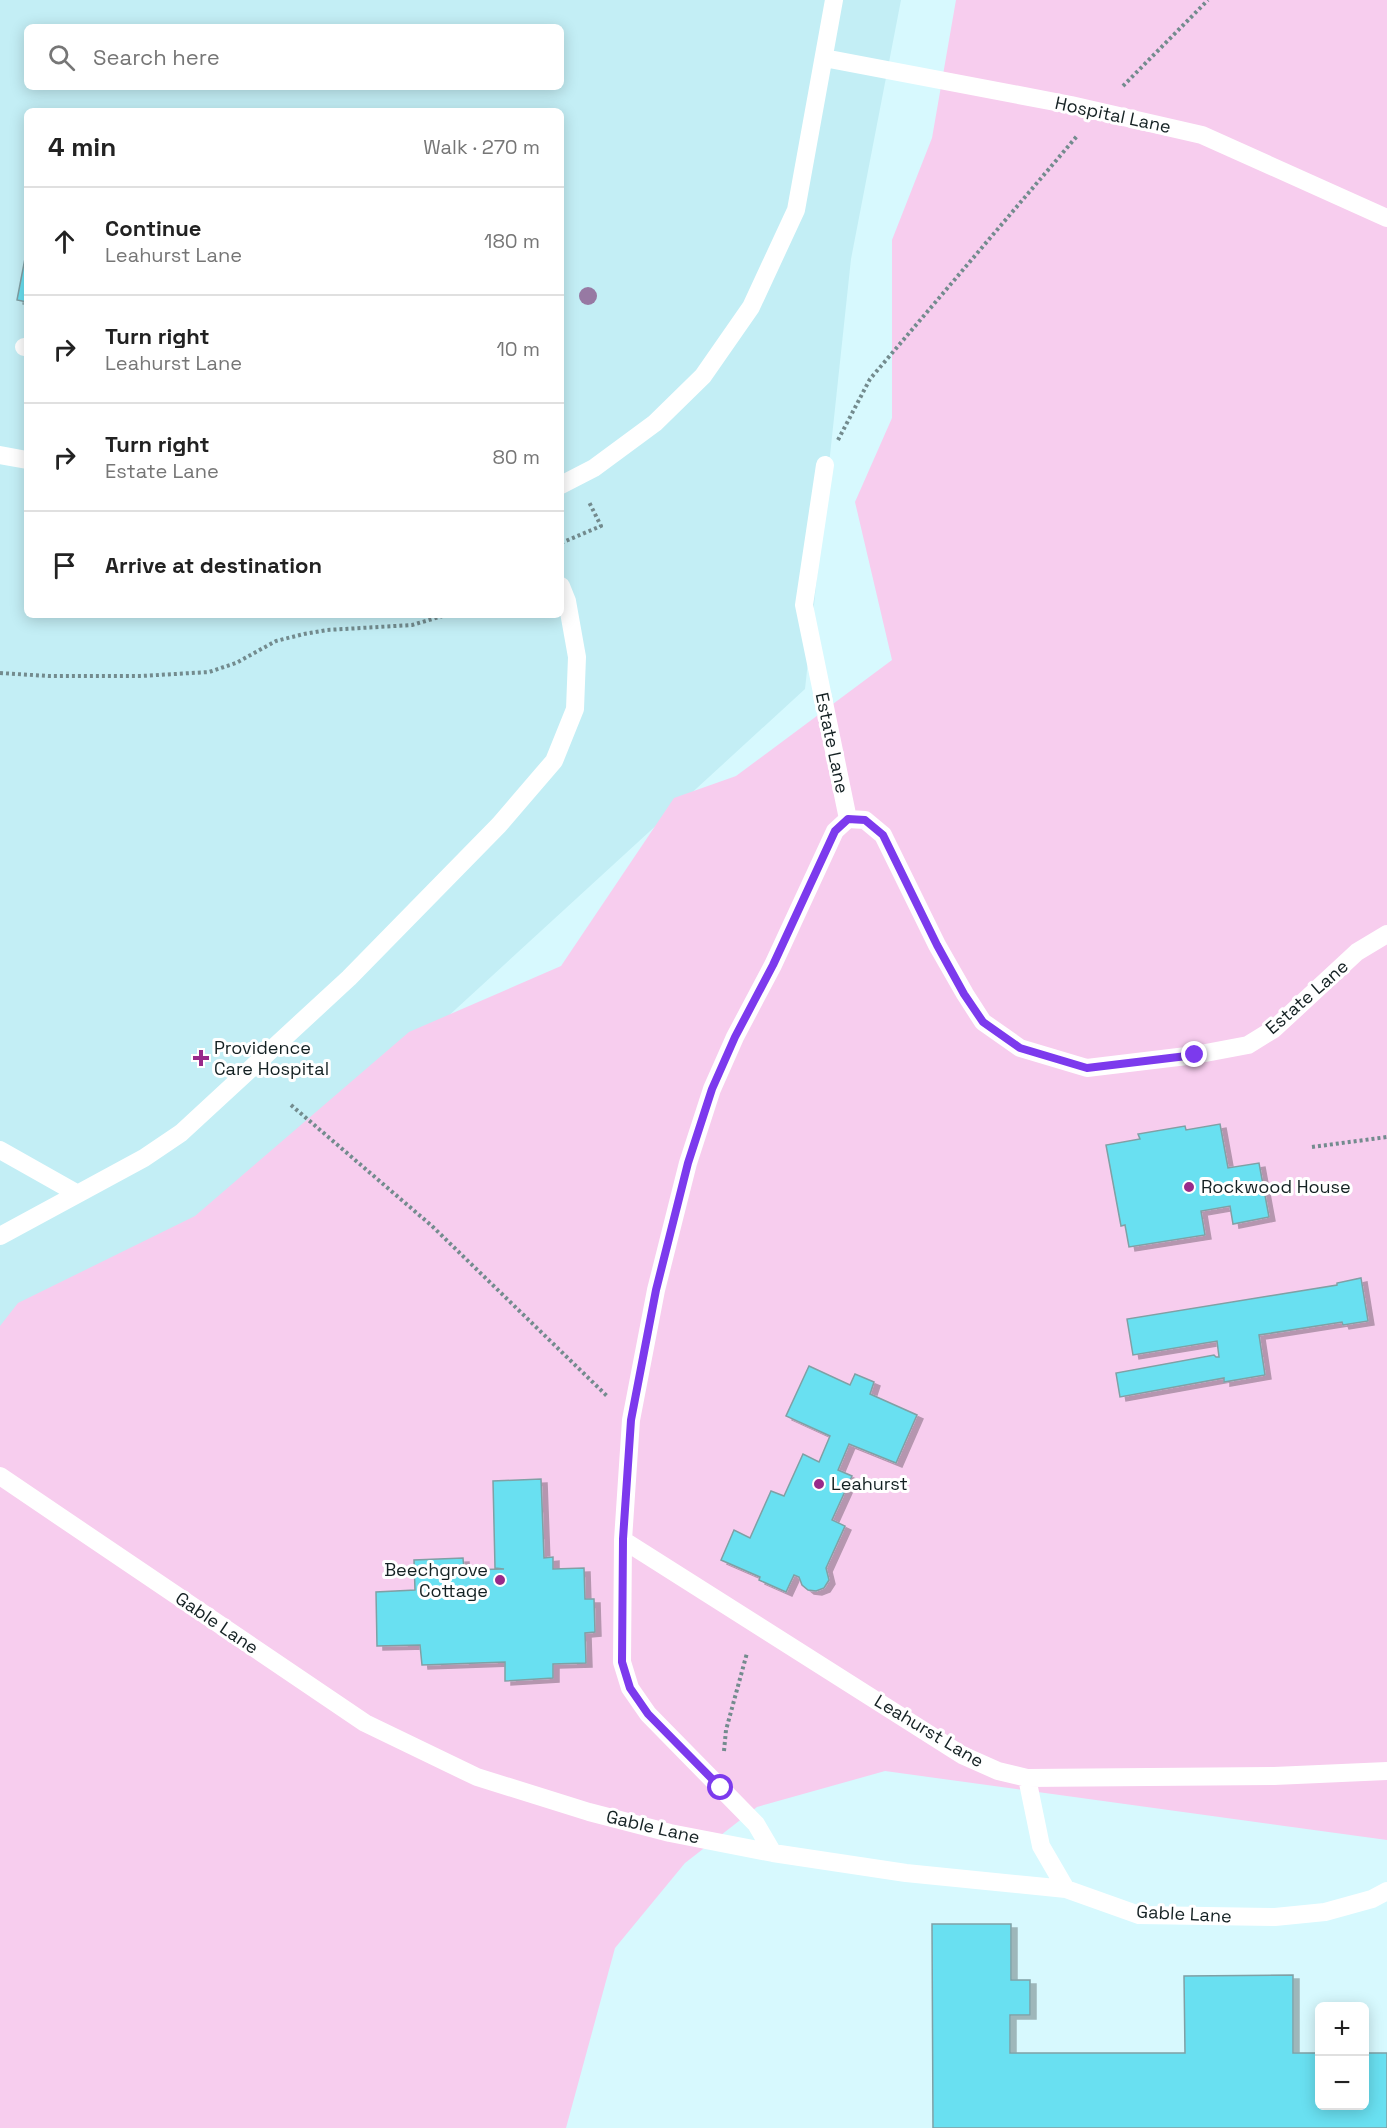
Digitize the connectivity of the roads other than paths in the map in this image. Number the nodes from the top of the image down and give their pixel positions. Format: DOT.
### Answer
graph roads {
  1 [pos="834,0"];
  2 [pos="824,58"];
  3 [pos="1387,218"];
  4 [pos="0,455"];
  5 [pos="24,459"];
  6 [pos="825,465"];
  7 [pos="564,483"];
  8 [pos="564,594"];
  9 [pos="848,819"];
  10 [pos="1387,934"];
  11 [pos="0,1150"];
  12 [pos="78,1194"];
  13 [pos="0,1236"];
  14 [pos="0,1476"];
  15 [pos="623,1539"];
  16 [pos="1387,1771"];
  17 [pos="1027,1778"];
  18 [pos="773,1853"];
  19 [pos="1066,1889"];
  20 [pos="1387,1891"];
  1 -- 2 [label="lane"];
  2 -- 3 [label="lane, Hospital Lane"];
  2 -- 7 [label="lane"];
  4 -- 5 [label="lane"];
  6 -- 9 [label="lane, Estate Lane"];
  8 -- 12 [label="lane"];
  9 -- 10 [label="lane, Estate Lane"];
  9 -- 15 [label="lane"];
  11 -- 12 [label="lane"];
  12 -- 13 [label="lane"];
  14 -- 18 [label="lane, Gable Lane"];
  15 -- 17 [label="lane, Leahurst Lane"];
  15 -- 18 [label="lane"];
  16 -- 17 [label="lane, Leahurst Lane"];
  17 -- 19 [label="lane"];
  18 -- 19 [label="lane, Gable Lane"];
  19 -- 20 [label="lane, Gable Lane"];
}
